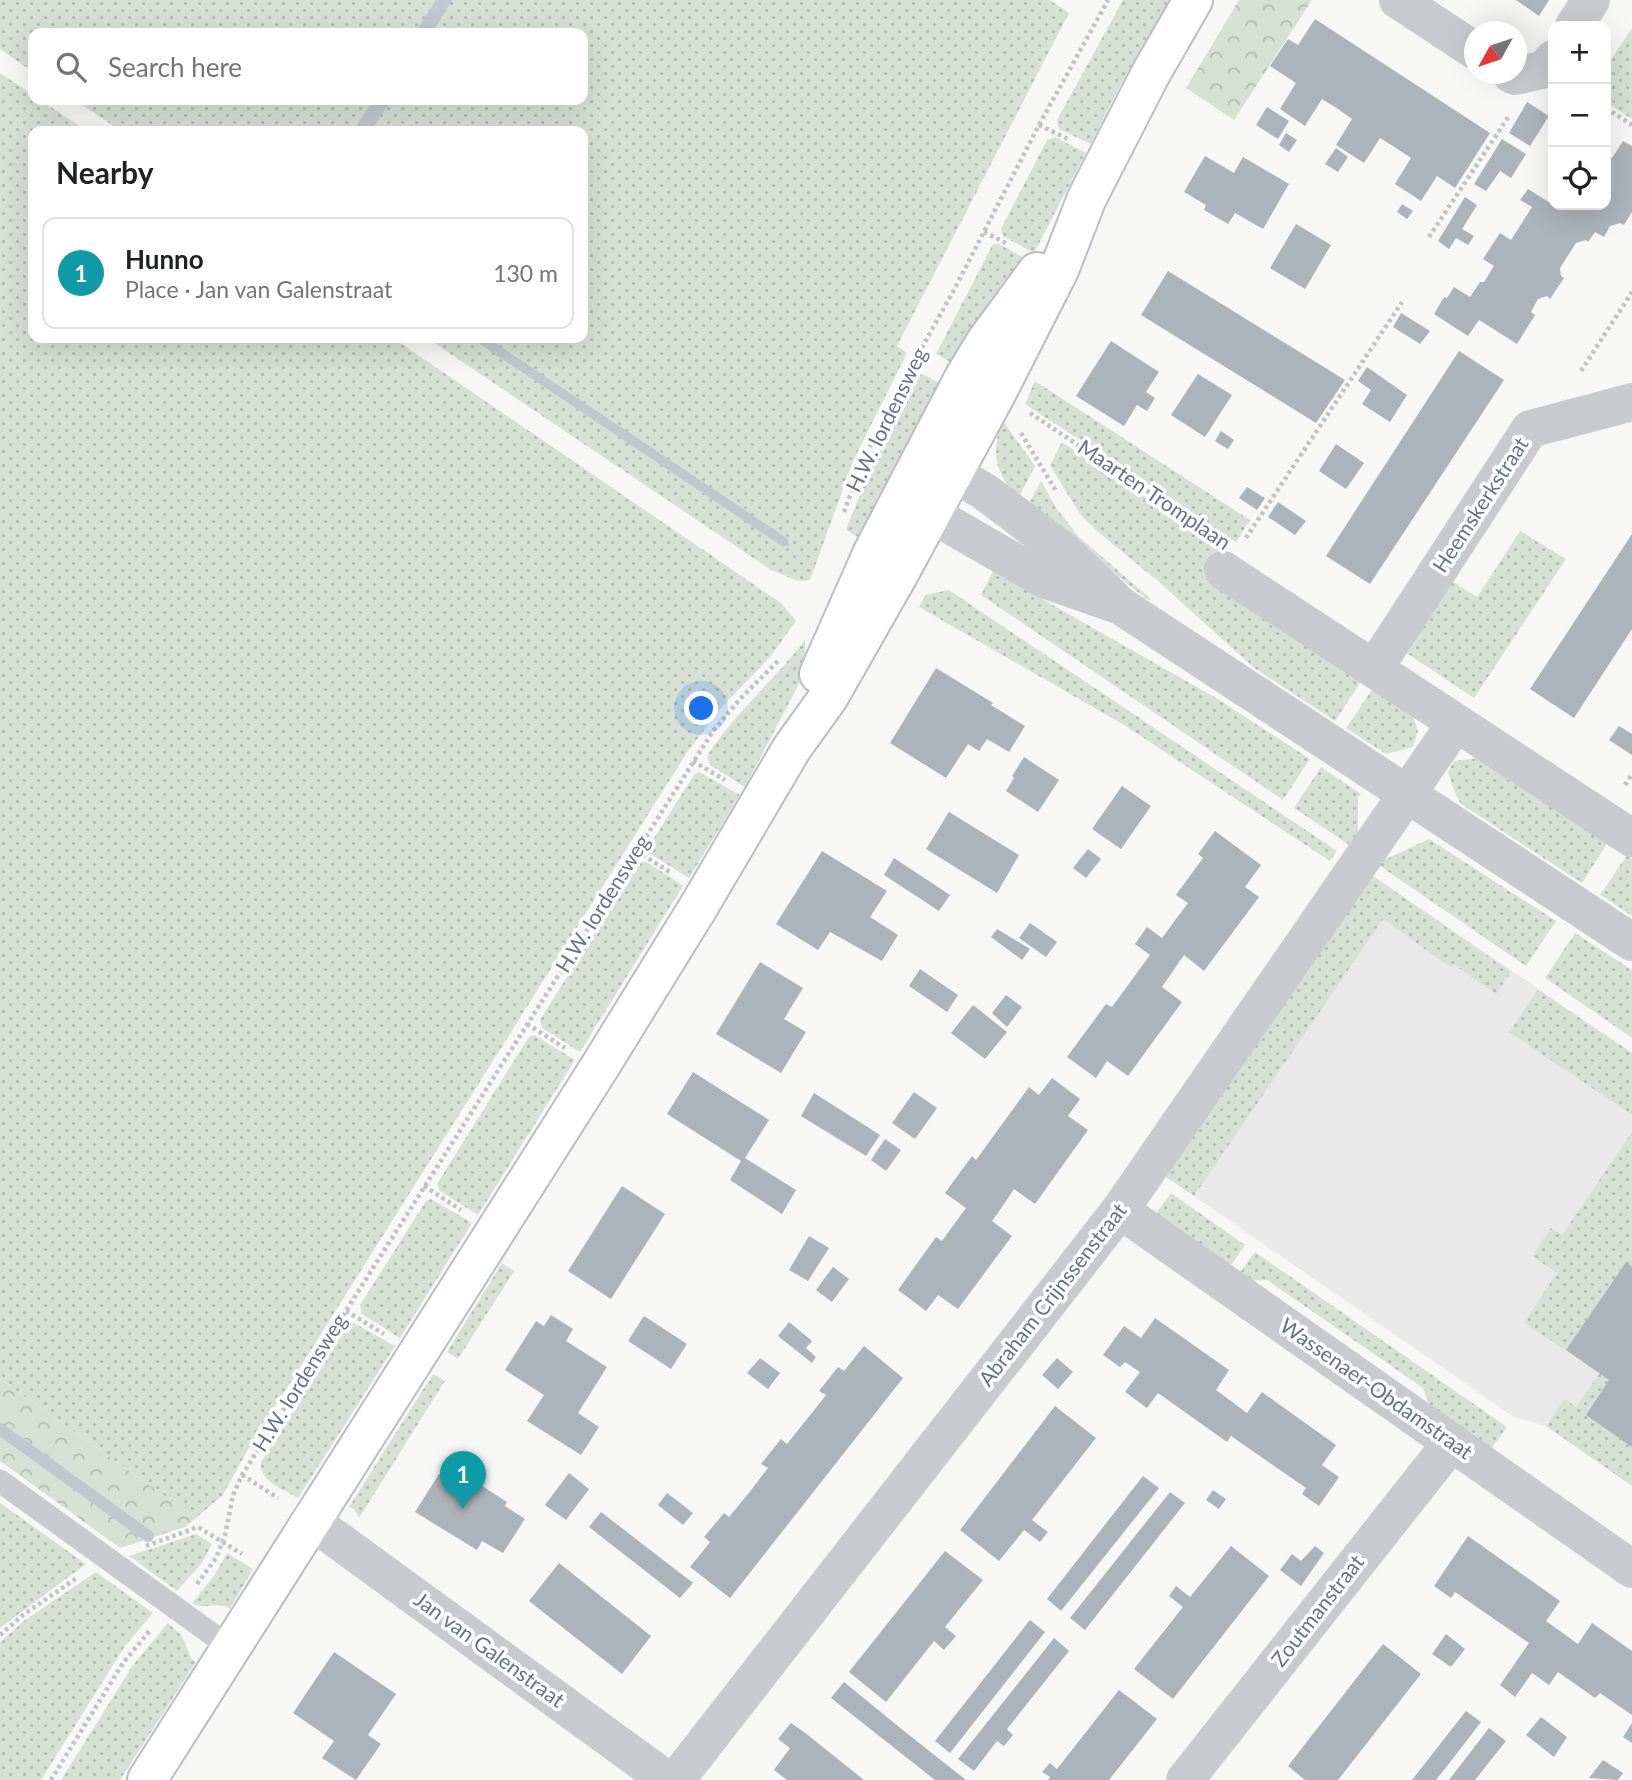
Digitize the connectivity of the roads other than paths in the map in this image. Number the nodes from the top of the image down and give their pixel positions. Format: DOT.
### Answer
graph roads {
  1 [pos="1193,0"];
  2 [pos="1398,0"];
  3 [pos="1591,0"];
  4 [pos="1577,21"];
  5 [pos="1464,43"];
  6 [pos="981,384"];
  7 [pos="1632,402"];
  8 [pos="953,473"];
  9 [pos="912,477"];
  10 [pos="931,514"];
  11 [pos="1230,560"];
  12 [pos="1121,606"];
  13 [pos="1374,669"];
  14 [pos="1456,723"];
  15 [pos="792,748"];
  16 [pos="1408,794"];
  17 [pos="1632,838"];
  18 [pos="1632,942"];
  19 [pos="1120,1210"];
  20 [pos="1452,1443"];
  21 [pos="0,1481"];
  22 [pos="310,1520"];
  23 [pos="1632,1569"];
  24 [pos="231,1648"];
  25 [pos="147,1780"];
  26 [pos="667,1780"];
  27 [pos="676,1780"];
  28 [pos="1185,1780"];
  1 -- 6 [label="main road"];
  2 -- 5 [label="street"];
  3 -- 4 [label="street"];
  6 -- 8 [label="main road"];
  6 -- 9 [label="main road"];
  7 -- 13 [label="street, Heemskerkstraat"];
  8 -- 9 [label="street"];
  8 -- 10 [label="main road"];
  8 -- 12 [label="street"];
  9 -- 10 [label="street"];
  9 -- 15 [label="main road"];
  10 -- 12 [label="street"];
  10 -- 15 [label="main road"];
  11 -- 13 [label="street, Maarten Tromplaan"];
  12 -- 16 [label="street"];
  13 -- 14 [label="street, Maarten Tromplaan"];
  14 -- 16 [label="street"];
  14 -- 17 [label="street, Maarten Tromplaan"];
  15 -- 22 [label="main road"];
  16 -- 18 [label="street"];
  16 -- 19 [label="street, Abraham Crijnssenstraat"];
  19 -- 20 [label="street, Wassenaer-Obdamstraat"];
  19 -- 27 [label="street, Abraham Crijnssenstraat"];
  20 -- 23 [label="street, Wassenaer-Obdamstraat"];
  20 -- 28 [label="street, Zoutmanstraat"];
  21 -- 24 [label="lane"];
  22 -- 24 [label="main road"];
  22 -- 26 [label="street, Jan van Galenstraat"];
  24 -- 25 [label="main road"];
}
